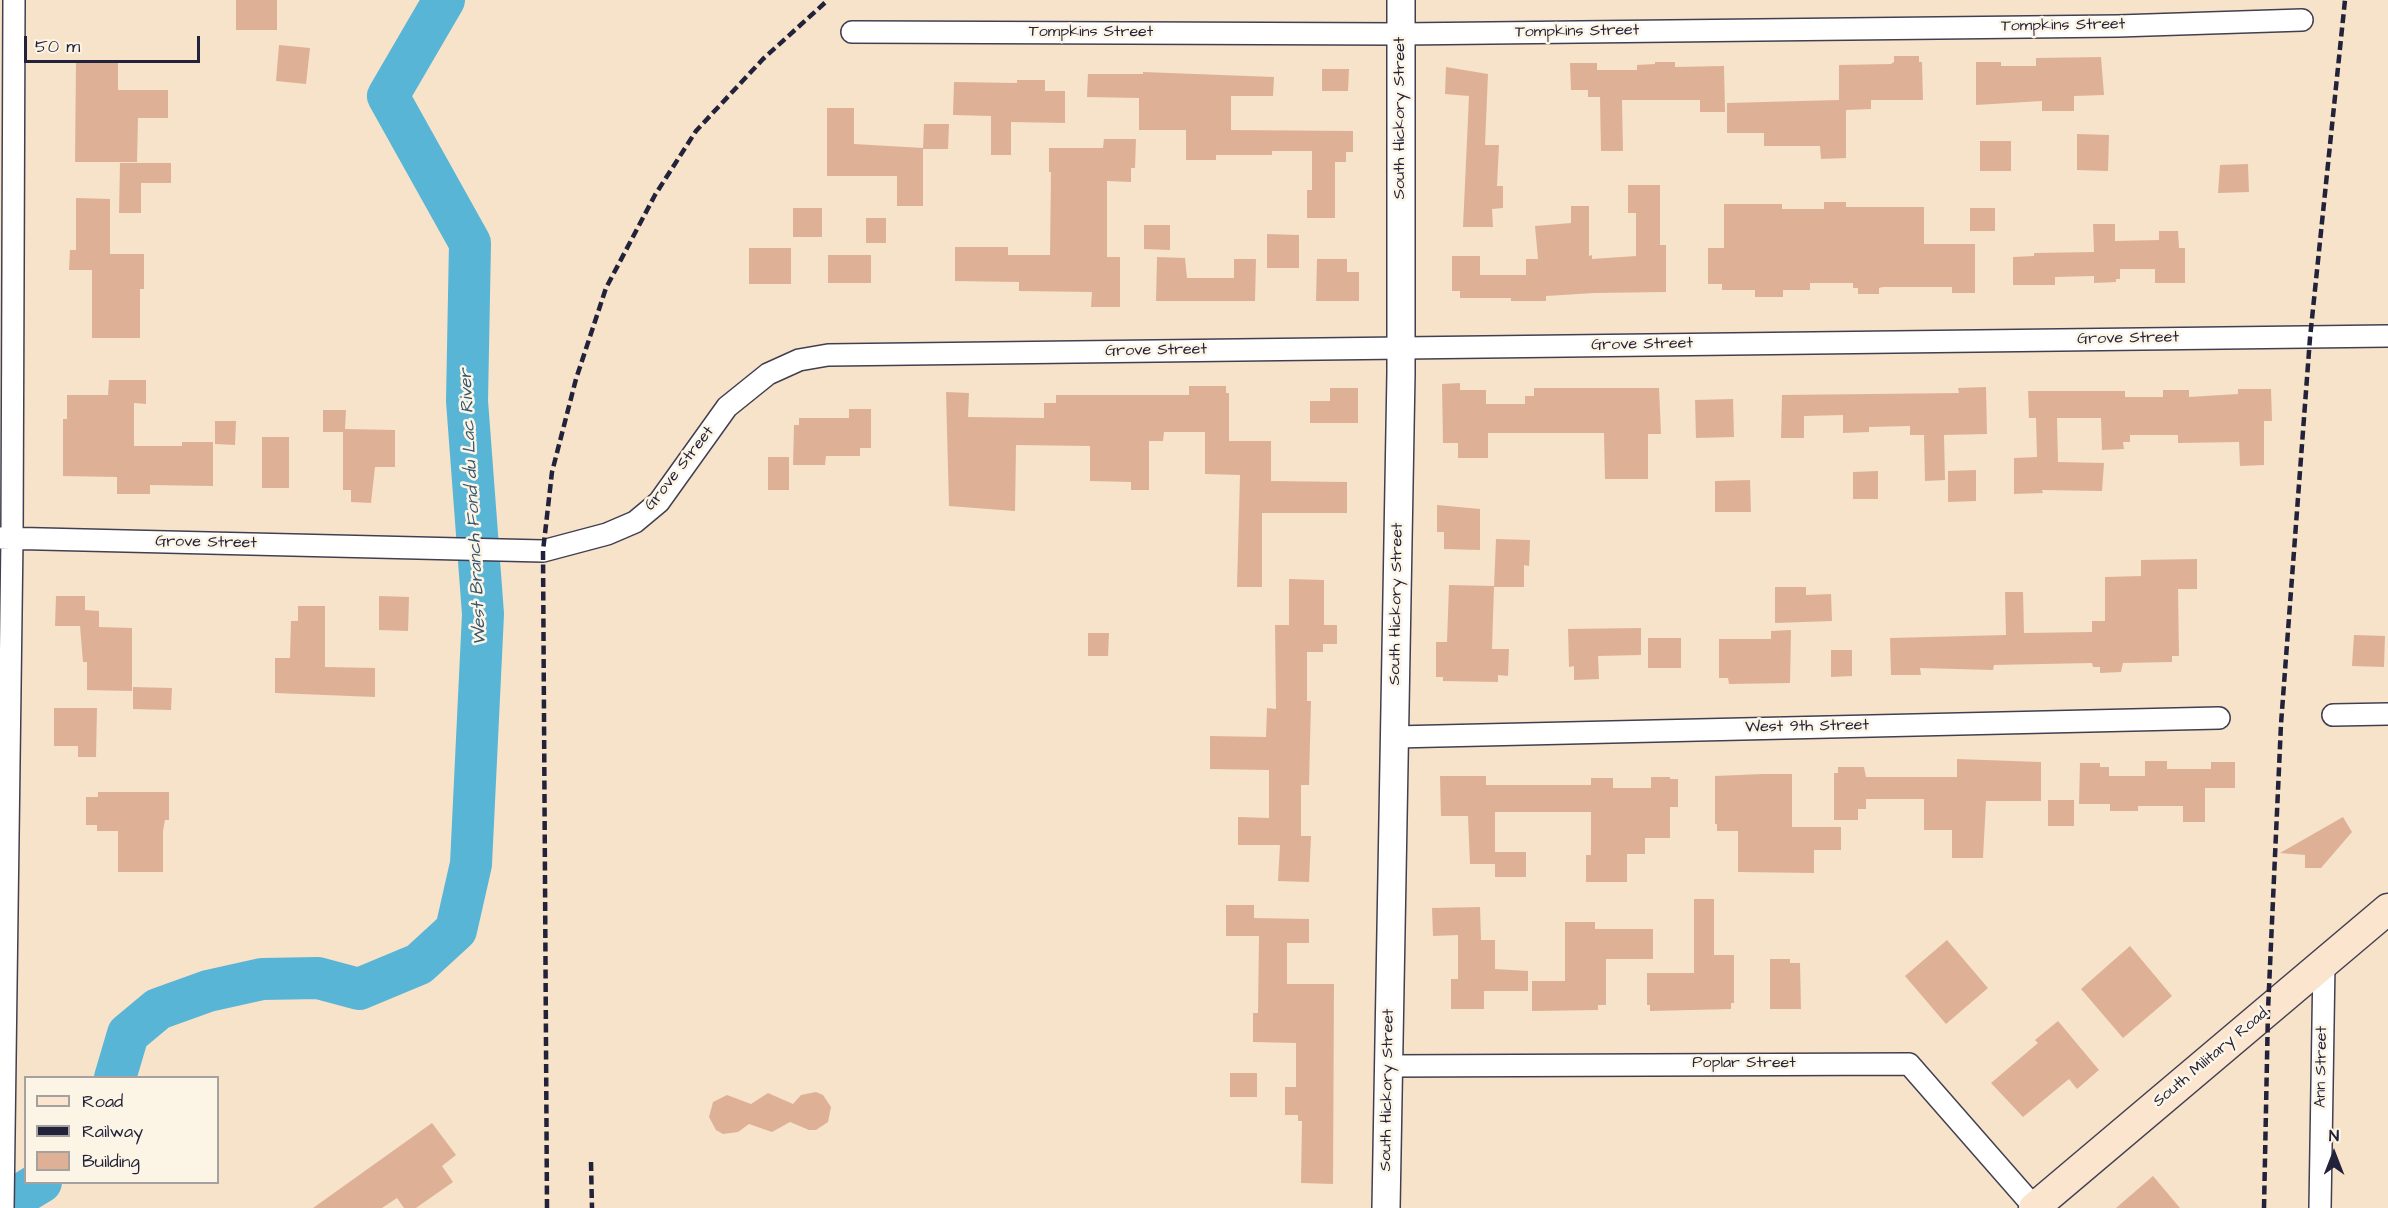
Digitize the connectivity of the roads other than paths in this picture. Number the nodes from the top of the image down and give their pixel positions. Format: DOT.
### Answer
graph roads {
  1 [pos="14,0"];
  2 [pos="1401,0"];
  3 [pos="2302,20"];
  4 [pos="852,32"];
  5 [pos="1401,34"];
  6 [pos="2388,336"];
  7 [pos="1401,349"];
  8 [pos="6,538"];
  9 [pos="2388,714"];
  10 [pos="2333,715"];
  11 [pos="2219,717"];
  12 [pos="1395,737"];
  13 [pos="3,903"];
  14 [pos="2388,909"];
  15 [pos="2324,963"];
  16 [pos="1388,1066"];
  17 [pos="3,1200"];
  18 [pos="1386,1208"];
  19 [pos="2034,1208"];
  20 [pos="2320,1208"];
  1 -- 8 [label="street"];
  2 -- 5 [label="street, South Hickory Street"];
  3 -- 5 [label="street, Tompkins Street"];
  4 -- 5 [label="street, Tompkins Street"];
  5 -- 7 [label="street, South Hickory Street"];
  6 -- 7 [label="street, Grove Street"];
  7 -- 8 [label="street, Grove Street"];
  7 -- 12 [label="street, South Hickory Street"];
  8 -- 13 [label="street"];
  9 -- 10 [label="street"];
  11 -- 12 [label="street, West 9th Street"];
  12 -- 16 [label="street, South Hickory Street"];
  13 -- 17 [label="street"];
  14 -- 15 [label="main road, South Military Road"];
  15 -- 19 [label="main road, South Military Road"];
  15 -- 20 [label="street, Ann Street"];
  16 -- 18 [label="street, South Hickory Street"];
  16 -- 19 [label="street, Poplar Street"];
}
